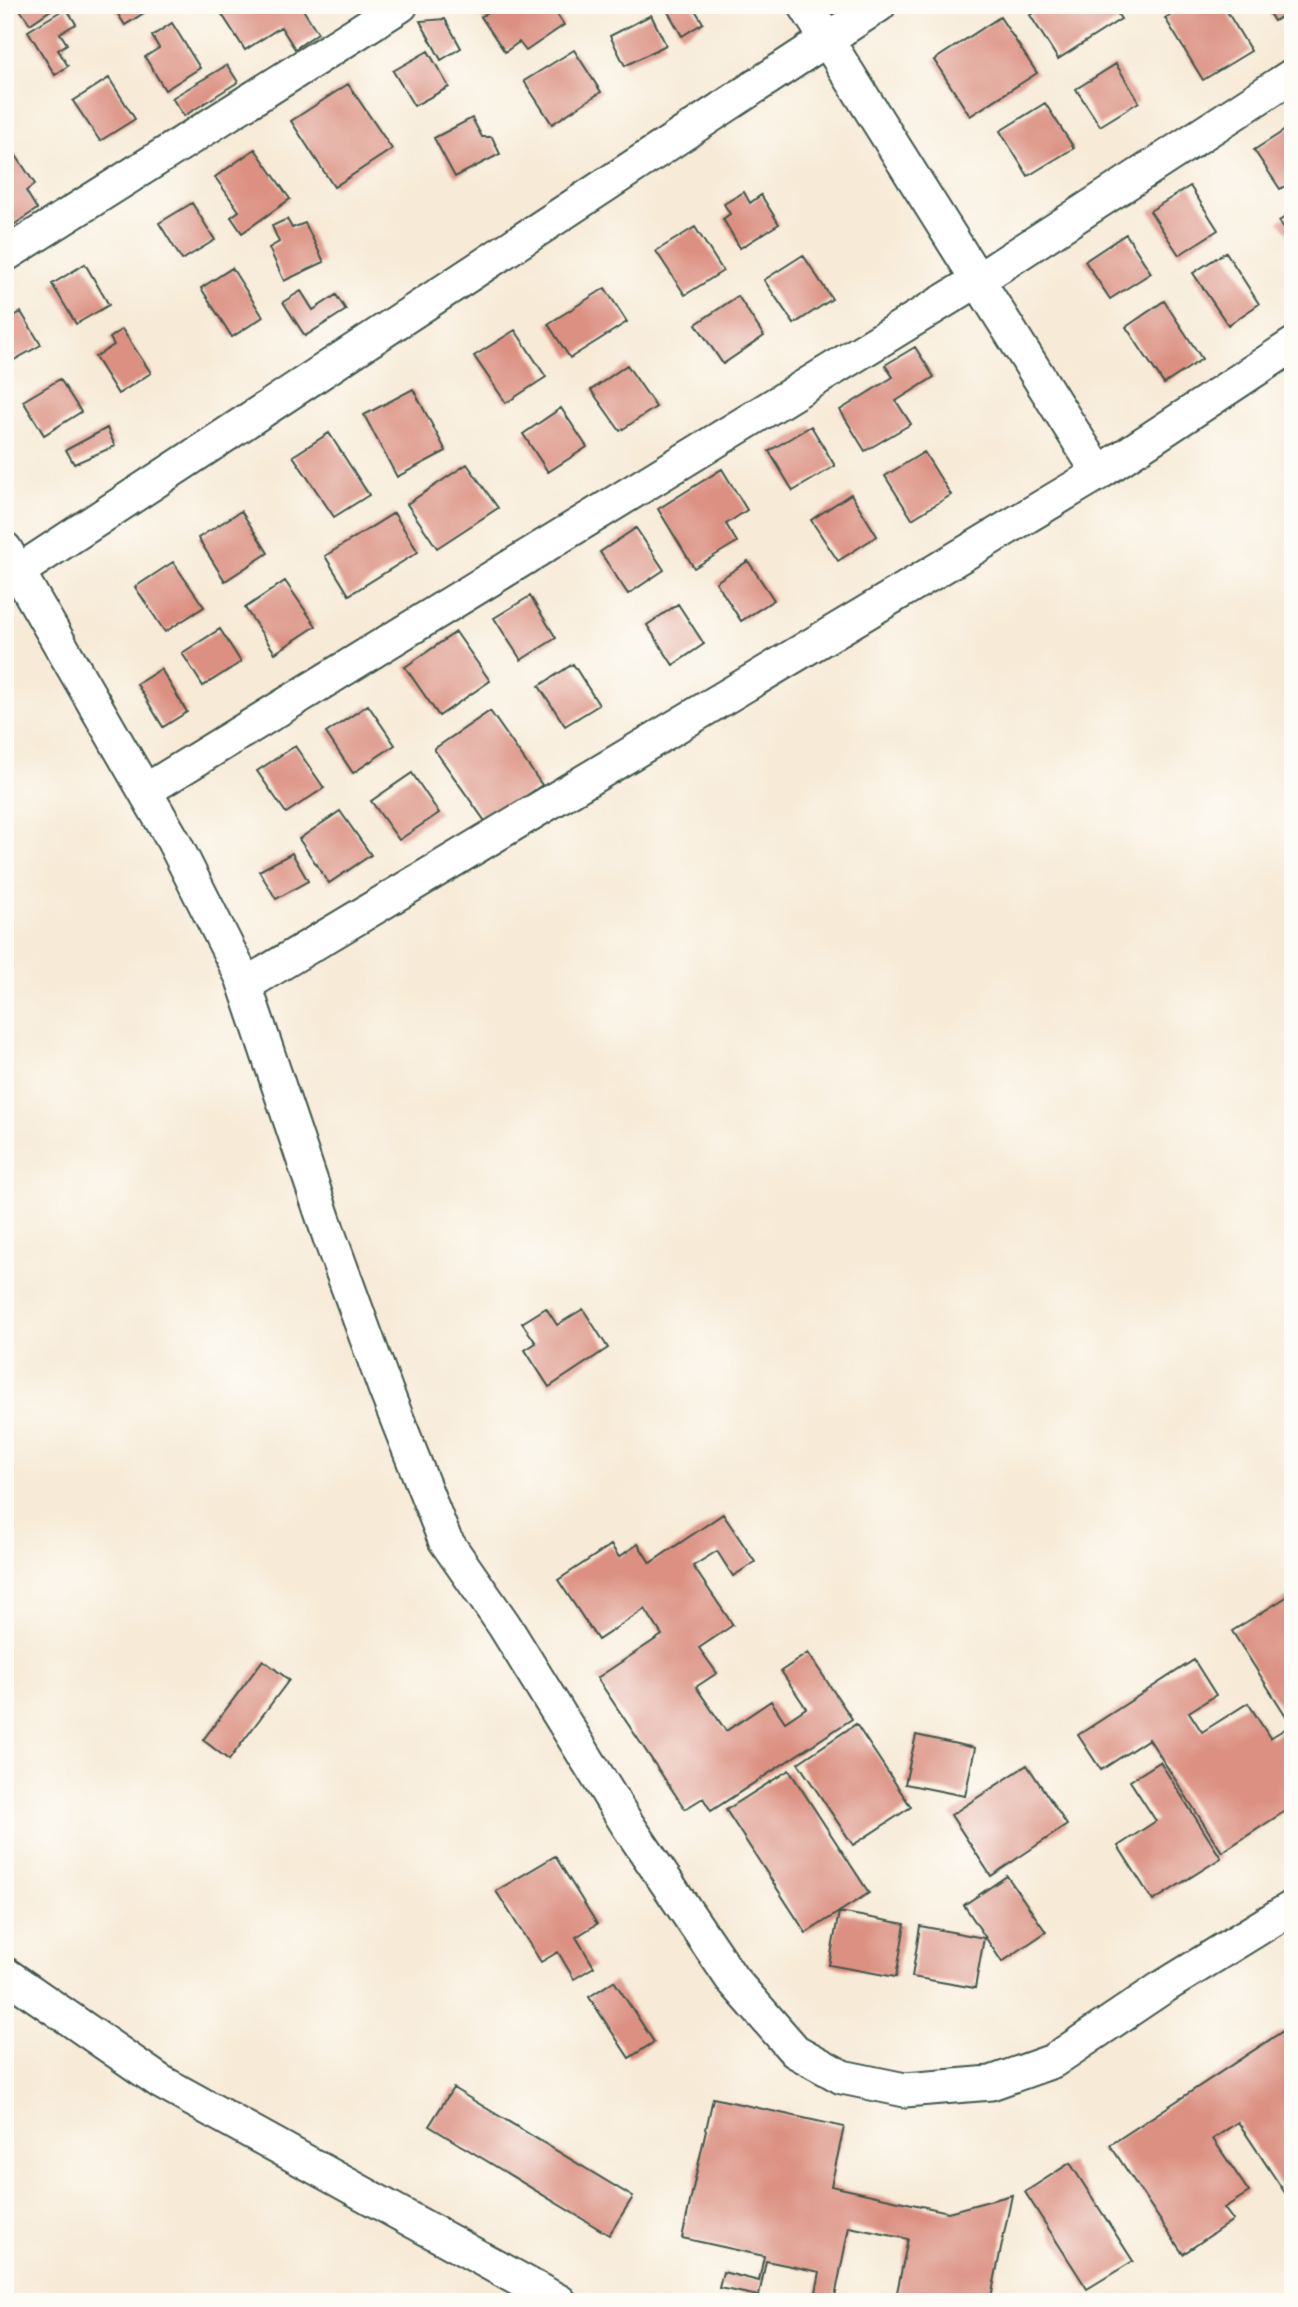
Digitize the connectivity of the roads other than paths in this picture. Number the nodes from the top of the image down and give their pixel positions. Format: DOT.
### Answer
graph roads {
  1 [pos="401,5"];
  2 [pos="805,5"];
  3 [pos="879,5"];
  4 [pos="826,38"];
  5 [pos="1293,75"];
  6 [pos="5,255"];
  7 [pos="978,280"];
  8 [pos="1293,345"];
  9 [pos="1099,473"];
  10 [pos="12,560"];
  11 [pos="145,791"];
  12 [pos="245,985"];
  13 [pos="1293,1907"];
  14 [pos="5,1974"];
  15 [pos="560,2302"];
  1 -- 6 [label="street"];
  2 -- 4 [label="street"];
  3 -- 4 [label="street"];
  4 -- 7 [label="street"];
  4 -- 10 [label="street"];
  5 -- 7 [label="street"];
  7 -- 9 [label="street"];
  7 -- 11 [label="street"];
  8 -- 9 [label="street"];
  9 -- 12 [label="street"];
  10 -- 11 [label="street"];
  11 -- 12 [label="street"];
  12 -- 13 [label="street"];
  14 -- 15 [label="street"];
}
